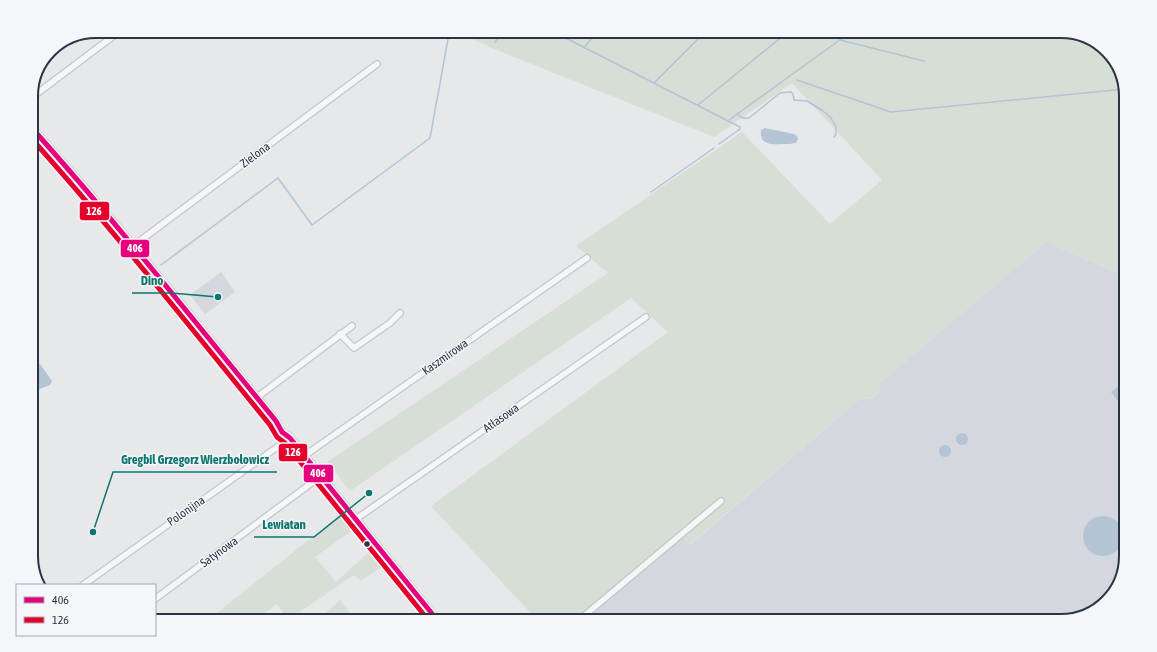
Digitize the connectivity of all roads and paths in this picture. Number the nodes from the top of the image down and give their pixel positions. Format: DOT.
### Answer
graph roads {
  1 [pos="111,38"];
  2 [pos="377,64"];
  3 [pos="38,93"];
  4 [pos="38,135"];
  5 [pos="132,246"];
  6 [pos="587,258"];
  7 [pos="400,313"];
  8 [pos="646,317"];
  9 [pos="352,326"];
  10 [pos="340,334"];
  11 [pos="256,398"];
  12 [pos="290,438"];
  13 [pos="304,456"];
  14 [pos="321,476"];
  15 [pos="721,501"];
  16 [pos="356,519"];
  17 [pos="84,584"];
  18 [pos="156,598"];
  19 [pos="432,614"];
  20 [pos="586,614"];
  1 -- 3 [label="street"];
  2 -- 5 [label="street, Zielona"];
  4 -- 5 [label="street"];
  5 -- 11 [label="street"];
  6 -- 13 [label="street, Kaszmirowa"];
  7 -- 10 [label="street"];
  8 -- 16 [label="street, Atłasowa"];
  9 -- 10 [label="street"];
  10 -- 11 [label="street"];
  11 -- 12 [label="street"];
  12 -- 13 [label="street"];
  12 -- 17 [label="street, Polonijna"];
  13 -- 14 [label="street"];
  14 -- 16 [label="street"];
  14 -- 18 [label="street, Satynowa"];
  15 -- 20 [label="street"];
  16 -- 19 [label="street"];
}
